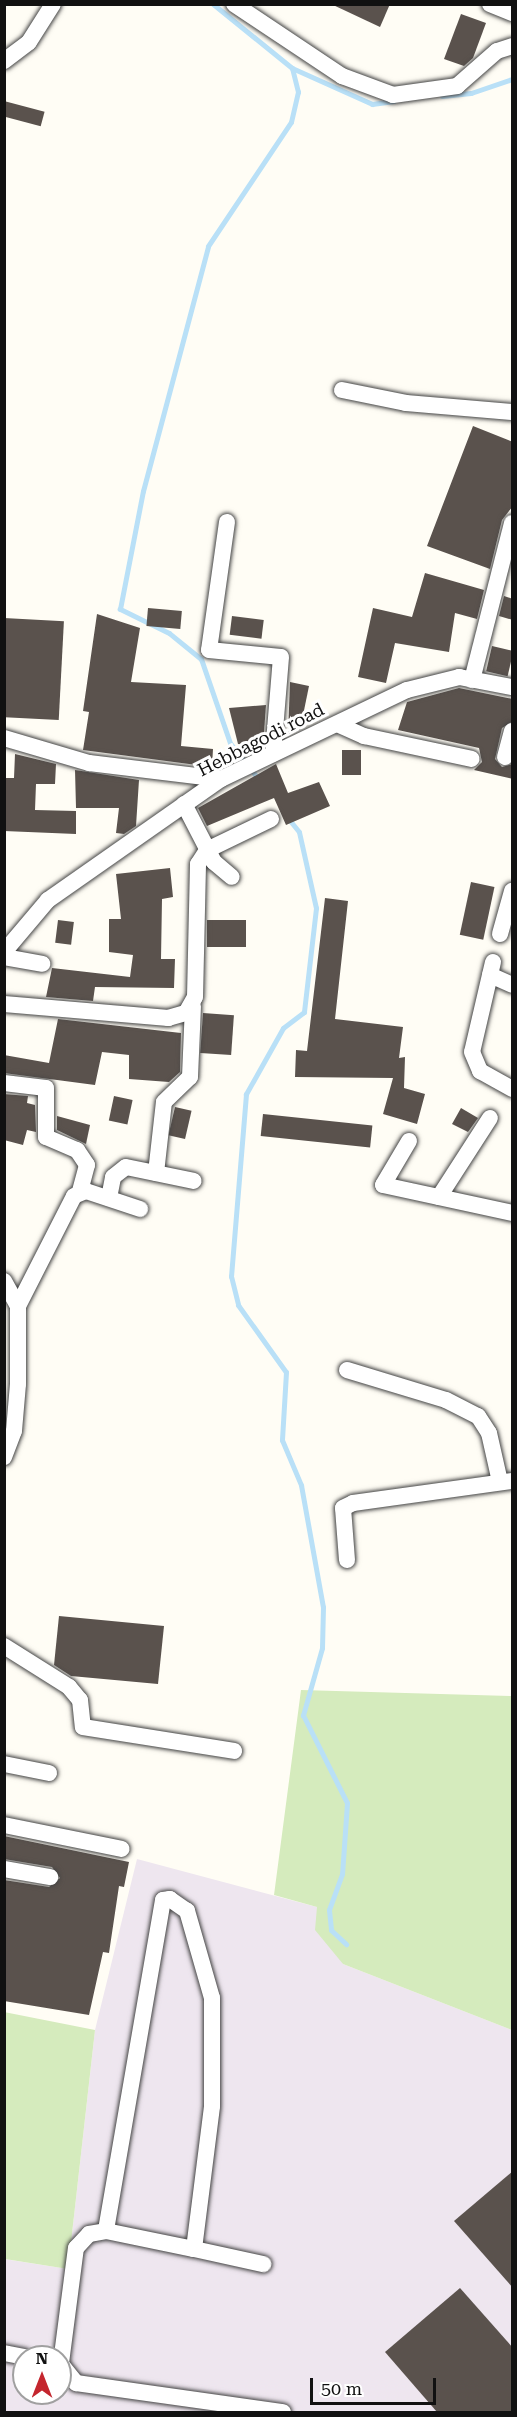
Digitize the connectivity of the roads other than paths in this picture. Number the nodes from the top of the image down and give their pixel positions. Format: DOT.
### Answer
graph roads {
  1 [pos="53,4"];
  2 [pos="234,4"];
  3 [pos="490,4"];
  4 [pos="513,13"];
  5 [pos="513,46"];
  6 [pos="4,61"];
  7 [pos="342,390"];
  8 [pos="513,412"];
  9 [pos="227,522"];
  10 [pos="513,523"];
  11 [pos="472,680"];
  12 [pos="513,687"];
  13 [pos="337,724"];
  14 [pos="513,731"];
  15 [pos="4,738"];
  16 [pos="273,754"];
  17 [pos="505,757"];
  18 [pos="472,759"];
  19 [pos="221,779"];
  20 [pos="184,804"];
  21 [pos="271,819"];
  22 [pos="207,850"];
  23 [pos="232,877"];
  24 [pos="513,891"];
  25 [pos="500,934"];
  26 [pos="7,948"];
  27 [pos="42,964"];
  28 [pos="513,985"];
  29 [pos="4,1004"];
  30 [pos="193,1006"];
  31 [pos="4,1083"];
  32 [pos="513,1089"];
  33 [pos="490,1118"];
  34 [pos="409,1141"];
  35 [pos="156,1173"];
  36 [pos="194,1181"];
  37 [pos="80,1191"];
  38 [pos="439,1197"];
  39 [pos="109,1198"];
  40 [pos="140,1209"];
  41 [pos="513,1213"];
  42 [pos="4,1281"];
  43 [pos="18,1306"];
  44 [pos="347,1370"];
  45 [pos="4,1457"];
  46 [pos="506,1482"];
  47 [pos="347,1560"];
  48 [pos="4,1646"];
  49 [pos="234,1751"];
  50 [pos="4,1764"];
  51 [pos="49,1773"];
  52 [pos="4,1825"];
  53 [pos="122,1849"];
  54 [pos="4,1869"];
  55 [pos="50,1877"];
  56 [pos="106,2231"];
  57 [pos="194,2249"];
  58 [pos="263,2264"];
  59 [pos="63,2345"];
  60 [pos="72,2378"];
  61 [pos="283,2412"];
  1 -- 6 [label="street"];
  2 -- 5 [label="street"];
  3 -- 4 [label="street"];
  7 -- 8 [label="street"];
  9 -- 16 [label="street"];
  10 -- 11 [label="street"];
  11 -- 12 [label="street, Hebbagodi road"];
  11 -- 13 [label="street, Hebbagodi road"];
  13 -- 16 [label="street, Hebbagodi road"];
  13 -- 18 [label="street"];
  14 -- 17 [label="street"];
  15 -- 19 [label="street"];
  16 -- 19 [label="street, Hebbagodi road"];
  19 -- 20 [label="street, Hebbagodi road"];
  20 -- 22 [label="street"];
  20 -- 26 [label="street, Hebbagodi road"];
  21 -- 22 [label="street"];
  22 -- 23 [label="street"];
  22 -- 30 [label="street"];
  24 -- 25 [label="street"];
  26 -- 27 [label="street"];
  28 -- 32 [label="street"];
  29 -- 30 [label="street"];
  30 -- 35 [label="street"];
  31 -- 37 [label="street"];
  33 -- 38 [label="street"];
  34 -- 38 [label="street"];
  35 -- 36 [label="street"];
  35 -- 39 [label="street"];
  37 -- 39 [label="street"];
  37 -- 43 [label="street"];
  38 -- 41 [label="street"];
  39 -- 40 [label="street"];
  42 -- 43 [label="street"];
  43 -- 45 [label="street"];
  44 -- 46 [label="street"];
  46 -- 47 [label="street"];
  48 -- 49 [label="street"];
  50 -- 51 [label="street"];
  52 -- 53 [label="street"];
  54 -- 55 [label="street"];
  56 -- 57 [label="street"];
  56 -- 57 [label="street"];
  56 -- 59 [label="street"];
  57 -- 58 [label="street"];
  60 -- 61 [label="street"];
}
